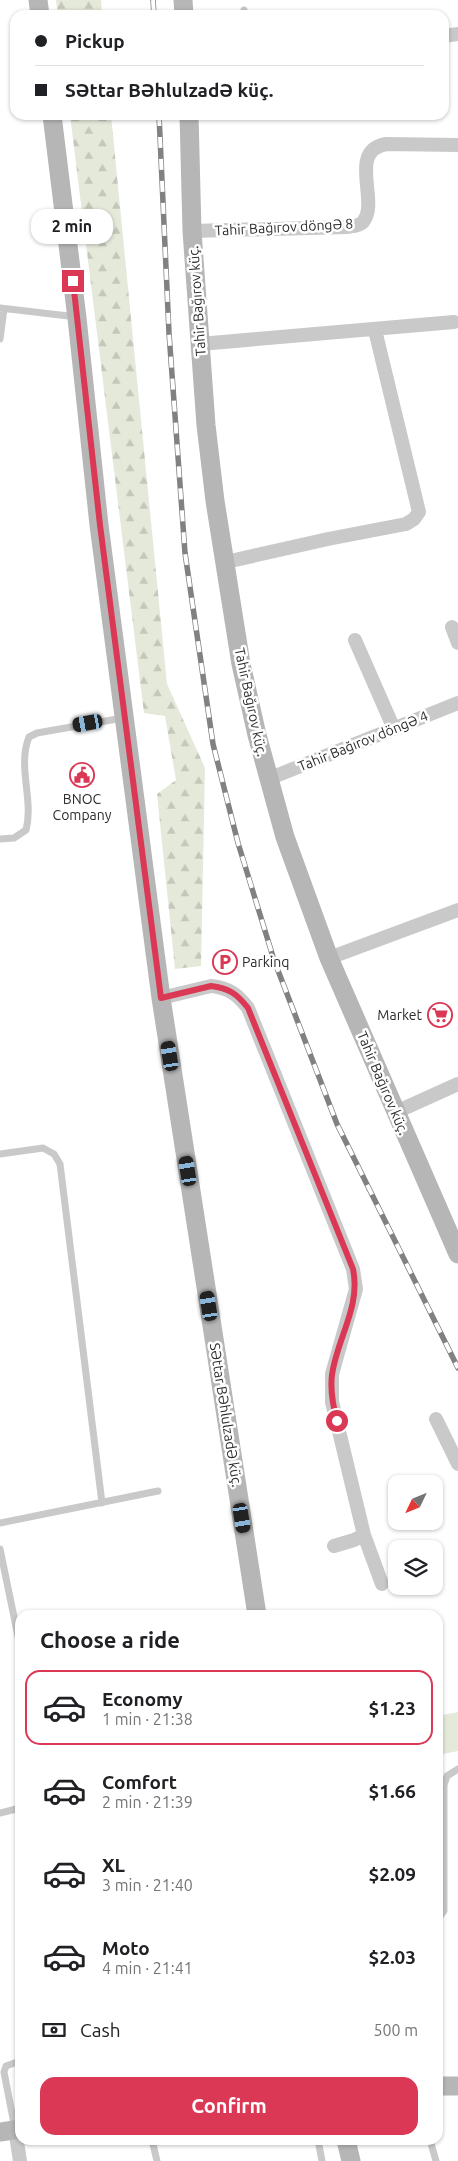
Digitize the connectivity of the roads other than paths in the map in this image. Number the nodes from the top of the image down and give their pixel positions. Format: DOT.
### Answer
graph roads {
  1 [pos="53,120"];
  2 [pos="189,120"];
  3 [pos="458,145"];
  4 [pos="192,231"];
  5 [pos="2,309"];
  6 [pos="77,318"];
  7 [pos="454,322"];
  8 [pos="374,330"];
  9 [pos="0,339"];
  10 [pos="200,344"];
  11 [pos="226,562"];
  12 [pos="452,627"];
  13 [pos="355,640"];
  14 [pos="458,643"];
  15 [pos="458,703"];
  16 [pos="126,717"];
  17 [pos="394,729"];
  18 [pos="268,779"];
  19 [pos="0,839"];
  20 [pos="458,910"];
  21 [pos="329,958"];
  22 [pos="161,998"];
  23 [pos="458,1084"];
  24 [pos="396,1112"];
  25 [pos="0,1154"];
  26 [pos="458,1254"];
  27 [pos="436,1420"];
  28 [pos="458,1464"];
  29 [pos="158,1491"];
  30 [pos="102,1503"];
  31 [pos="0,1523"];
  32 [pos="364,1535"];
  33 [pos="334,1546"];
  34 [pos="0,1548"];
  35 [pos="382,1584"];
  36 [pos="256,1610"];
  37 [pos="15,1622"];
  38 [pos="458,1769"];
  39 [pos="15,1809"];
  40 [pos="0,1813"];
  41 [pos="443,1912"];
  42 [pos="15,2063"];
  43 [pos="443,2086"];
  44 [pos="458,2086"];
  45 [pos="12,2130"];
  46 [pos="16,2145"];
  47 [pos="153,2145"];
  48 [pos="319,2145"];
  49 [pos="347,2145"];
  50 [pos="431,2145"];
  51 [pos="20,2161"];
  52 [pos="157,2161"];
  53 [pos="322,2161"];
  54 [pos="350,2161"];
  55 [pos="436,2161"];
  1 -- 6 [label="main road, Səttar Bəhlulzadə küç."];
  2 -- 4 [label="main road, Tahir Bağırov küç."];
  3 -- 4 [label="street, Tahir Bağırov döngə 8"];
  4 -- 10 [label="main road, Tahir Bağırov küç."];
  5 -- 6 [label="lane"];
  5 -- 9 [label="lane"];
  6 -- 16 [label="main road, Səttar Bəhlulzadə küç."];
  7 -- 8 [label="street"];
  8 -- 10 [label="street"];
  8 -- 11 [label="street"];
  10 -- 11 [label="main road, Tahir Bağırov küç."];
  11 -- 18 [label="main road, Tahir Bağırov küç."];
  12 -- 14 [label="street"];
  13 -- 17 [label="street"];
  15 -- 17 [label="street, Tahir Bağırov döngə 4"];
  16 -- 19 [label="lane"];
  16 -- 22 [label="main road, Səttar Bəhlulzadə küç."];
  17 -- 18 [label="street, Tahir Bağırov döngə 4"];
  18 -- 21 [label="main road, Tahir Bağırov küç."];
  20 -- 21 [label="street"];
  21 -- 24 [label="main road, Tahir Bağırov küç."];
  22 -- 32 [label="street"];
  22 -- 36 [label="main road, Səttar Bəhlulzadə küç."];
  23 -- 24 [label="street"];
  24 -- 26 [label="main road, Tahir Bağırov küç."];
  25 -- 30 [label="lane"];
  27 -- 28 [label="street"];
  29 -- 30 [label="lane"];
  30 -- 31 [label="lane"];
  32 -- 33 [label="street"];
  32 -- 35 [label="street"];
  34 -- 37 [label="lane"];
  38 -- 41 [label="lane"];
  39 -- 40 [label="lane"];
  42 -- 45 [label="lane"];
  43 -- 44 [label="main road"];
  46 -- 51 [label="street"];
  47 -- 52 [label="lane"];
  48 -- 53 [label="lane"];
  49 -- 54 [label="main road"];
  50 -- 55 [label="lane"];
}
